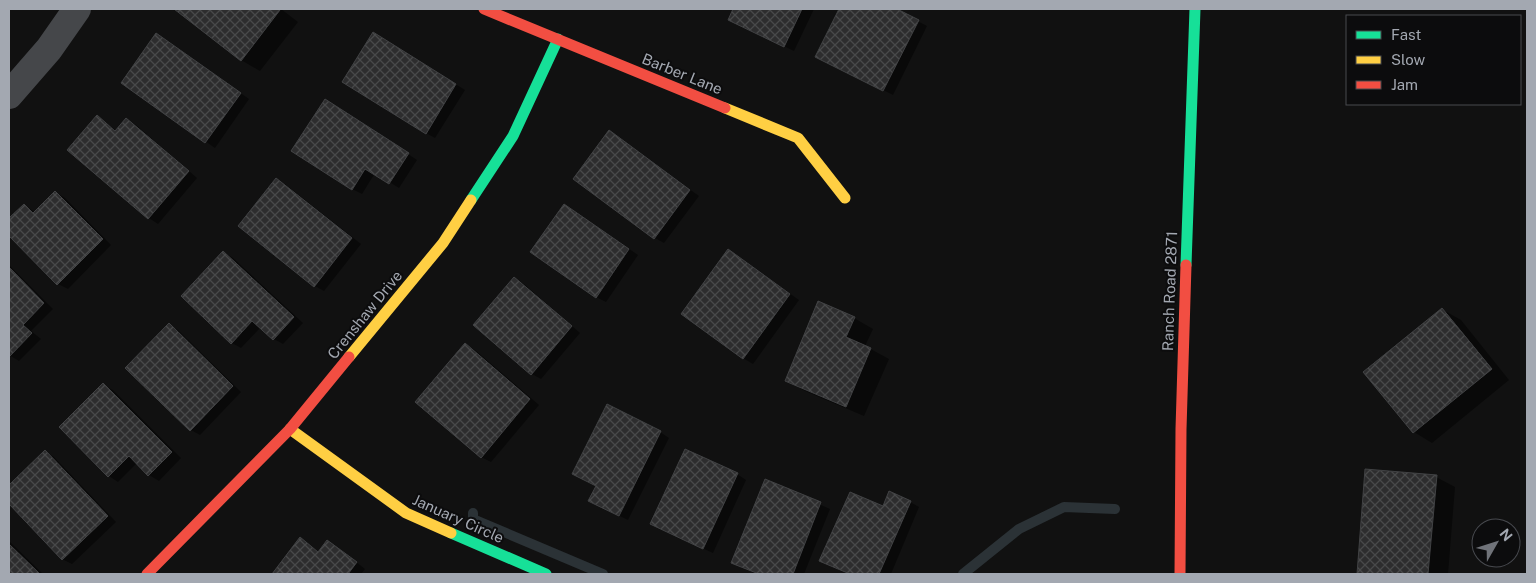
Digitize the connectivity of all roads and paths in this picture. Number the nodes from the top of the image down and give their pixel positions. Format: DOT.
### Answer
graph roads {
  1 [pos="77,9"];
  2 [pos="484,9"];
  3 [pos="1195,9"];
  4 [pos="558,39"];
  5 [pos="9,95"];
  6 [pos="845,198"];
  7 [pos="290,429"];
  8 [pos="147,574"];
  9 [pos="546,574"];
  10 [pos="1180,574"];
  1 -- 5 [label="street"];
  2 -- 4 [label="street, Barber Lane"];
  3 -- 10 [label="street, Ranch Road 2871"];
  4 -- 6 [label="street, Barber Lane"];
  4 -- 7 [label="street, Crenshaw Drive"];
  7 -- 8 [label="street, Crenshaw Drive"];
  7 -- 9 [label="street, January Circle"];
}
